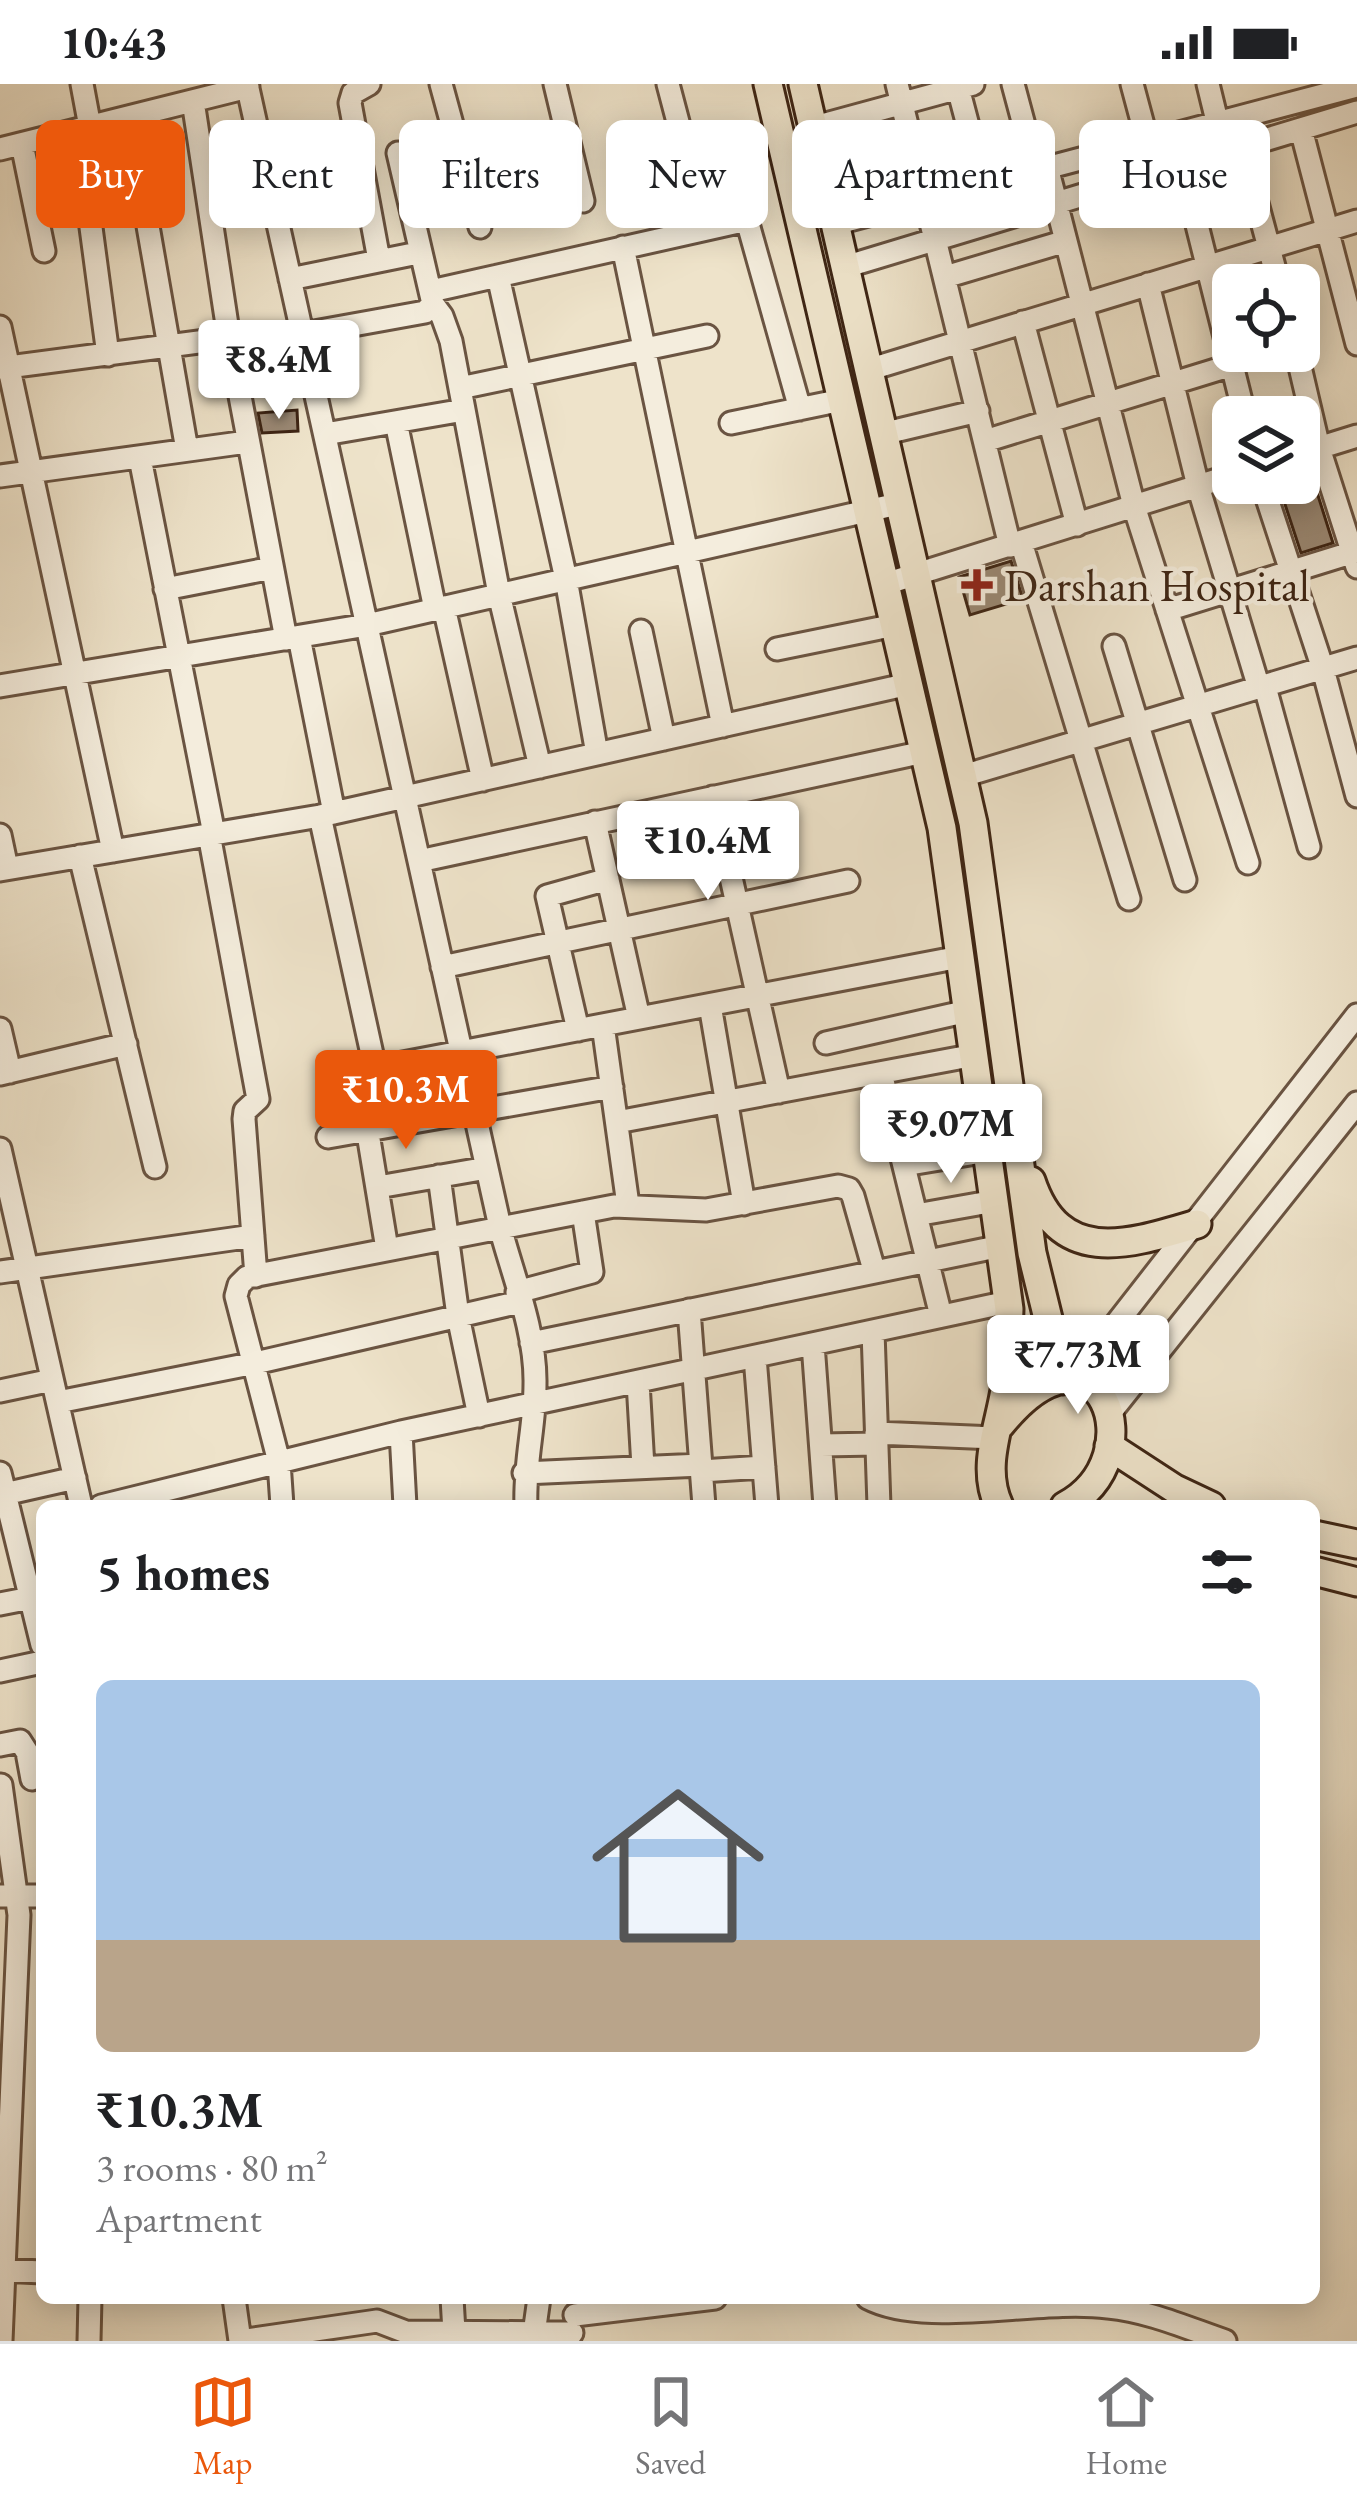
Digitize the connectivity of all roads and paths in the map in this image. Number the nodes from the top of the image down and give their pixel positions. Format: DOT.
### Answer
graph roads {
  1 [pos="82,84"];
  2 [pos="369,84"];
  3 [pos="441,84"];
  4 [pos="555,84"];
  5 [pos="668,84"];
  6 [pos="768,84"];
  7 [pos="803,84"];
  8 [pos="1013,84"];
  9 [pos="1132,84"];
  10 [pos="1208,84"];
  11 [pos="962,85"];
  12 [pos="248,86"];
  13 [pos="1357,86"];
  14 [pos="900,94"];
  15 [pos="1280,94"];
  16 [pos="194,101"];
  17 [pos="1357,112"];
  18 [pos="129,117"];
  19 [pos="84,120"];
  20 [pos="117,120"];
  21 [pos="255,120"];
  22 [pos="353,120"];
  23 [pos="451,120"];
  24 [pos="677,120"];
  25 [pos="813,120"];
  26 [pos="833,120"];
  27 [pos="968,120"];
  28 [pos="1025,120"];
  29 [pos="1142,120"];
  30 [pos="1217,120"];
  31 [pos="1219,120"];
  32 [pos="1301,129"];
  33 [pos="1270,138"];
  34 [pos="11,147"];
  35 [pos="398,153"];
  36 [pos="1079,196"];
  37 [pos="583,201"];
  38 [pos="1056,203"];
  39 [pos="1357,220"];
  40 [pos="95,228"];
  41 [pos="279,228"];
  42 [pos="373,228"];
  43 [pos="710,228"];
  44 [pos="749,228"];
  45 [pos="839,228"];
  46 [pos="934,228"];
  47 [pos="1198,228"];
  48 [pos="1264,228"];
  49 [pos="1327,229"];
  50 [pos="936,239"];
  51 [pos="1066,241"];
  52 [pos="1269,246"];
  53 [pos="623,247"];
  54 [pos="44,250"];
  55 [pos="418,253"];
  56 [pos="379,260"];
  57 [pos="1274,264"];
  58 [pos="1207,265"];
  59 [pos="848,266"];
  60 [pos="498,276"];
  61 [pos="946,277"];
  62 [pos="290,279"];
  63 [pos="1148,284"];
  64 [pos="1212,285"];
  65 [pos="432,297"];
  66 [pos="1082,304"];
  67 [pos="1023,322"];
  68 [pos="0,327"];
  69 [pos="302,334"];
  70 [pos="707,336"];
  71 [pos="229,338"];
  72 [pos="961,341"];
  73 [pos="1357,344"];
  74 [pos="168,347"];
  75 [pos="645,350"];
  76 [pos="108,355"];
  77 [pos="3,368"];
  78 [pos="872,368"];
  79 [pos="1212,370"];
  80 [pos="520,376"];
  81 [pos="1171,383"];
  82 [pos="462,399"];
  83 [pos="842,400"];
  84 [pos="1108,403"];
  85 [pos="800,409"];
  86 [pos="978,411"];
  87 [pos="1049,421"];
  88 [pos="396,422"];
  89 [pos="730,423"];
  90 [pos="886,433"];
  91 [pos="325,434"];
  92 [pos="1357,436"];
  93 [pos="985,441"];
  94 [pos="247,442"];
  95 [pos="1320,448"];
  96 [pos="187,450"];
  97 [pos="140,458"];
  98 [pos="29,472"];
  99 [pos="0,476"];
  100 [pos="1320,476"];
  101 [pos="1212,482"];
  102 [pos="1198,486"];
  103 [pos="902,502"];
  104 [pos="1269,504"];
  105 [pos="1134,506"];
  106 [pos="867,509"];
  107 [pos="1077,525"];
  108 [pos="1016,544"];
  109 [pos="687,550"];
  110 [pos="1355,557"];
  111 [pos="272,568"];
  112 [pos="1292,572"];
  113 [pos="918,575"];
  114 [pos="566,579"];
  115 [pos="885,584"];
  116 [pos="165,589"];
  117 [pos="1230,591"];
  118 [pos="499,594"];
  119 [pos="440,608"];
  120 [pos="1167,610"];
  121 [pos="367,625"];
  122 [pos="895,626"];
  123 [pos="641,631"];
  124 [pos="292,638"];
  125 [pos="1114,646"];
  126 [pos="777,649"];
  127 [pos="179,658"];
  128 [pos="1357,658"];
  129 [pos="1323,669"];
  130 [pos="74,674"];
  131 [pos="909,684"];
  132 [pos="0,686"];
  133 [pos="1262,687"];
  134 [pos="1198,707"];
  135 [pos="1140,724"];
  136 [pos="723,726"];
  137 [pos="664,739"];
  138 [pos="1081,741"];
  139 [pos="924,752"];
  140 [pos="597,754"];
  141 [pos="540,766"];
  142 [pos="963,776"];
  143 [pos="483,780"];
  144 [pos="1357,796"];
  145 [pos="405,797"];
  146 [pos="713,797"];
  147 [pos="327,814"];
  148 [pos="596,822"];
  149 [pos="211,834"];
  150 [pos="0,835"];
  151 [pos="1309,847"];
  152 [pos="113,851"];
  153 [pos="80,856"];
  154 [pos="419,861"];
  155 [pos="1248,863"];
  156 [pos="3,869"];
  157 [pos="608,879"];
  158 [pos="1185,880"];
  159 [pos="848,881"];
  160 [pos="1129,899"];
  161 [pos="738,904"];
  162 [pos="619,930"];
  163 [pos="557,943"];
  164 [pos="960,957"];
  165 [pos="442,968"];
  166 [pos="759,995"];
  167 [pos="710,1005"];
  168 [pos="968,1011"];
  169 [pos="1357,1015"];
  170 [pos="639,1018"];
  171 [pos="603,1025"];
  172 [pos="0,1029"];
  173 [pos="578,1030"];
  174 [pos="826,1043"];
  175 [pos="125,1044"];
  176 [pos="461,1052"];
  177 [pos="975,1055"];
  178 [pos="375,1068"];
  179 [pos="5,1073"];
  180 [pos="881,1073"];
  181 [pos="612,1087"];
  182 [pos="779,1092"];
  183 [pos="727,1102"];
  184 [pos="1357,1103"];
  185 [pos="475,1112"];
  186 [pos="616,1122"];
  187 [pos="368,1130"];
  188 [pos="328,1138"];
  189 [pos="1016,1138"];
  190 [pos="0,1148"];
  191 [pos="988,1151"];
  192 [pos="904,1165"];
  193 [pos="155,1167"];
  194 [pos="487,1168"];
  195 [pos="439,1177"];
  196 [pos="377,1187"];
  197 [pos="995,1201"];
  198 [pos="744,1204"];
  199 [pos="628,1205"];
  200 [pos="583,1212"];
  201 [pos="916,1216"];
  202 [pos="1198,1224"];
  203 [pos="500,1227"];
  204 [pos="253,1236"];
  205 [pos="448,1237"];
  206 [pos="1001,1246"];
  207 [pos="387,1249"];
  208 [pos="927,1260"];
  209 [pos="25,1269"];
  210 [pos="874,1270"];
  211 [pos="0,1272"];
  212 [pos="256,1276"];
  213 [pos="519,1297"];
  214 [pos="1008,1302"];
  215 [pos="689,1310"];
  216 [pos="458,1316"];
  217 [pos="941,1316"];
  218 [pos="873,1331"];
  219 [pos="531,1343"];
  220 [pos="813,1344"];
  221 [pos="755,1357"];
  222 [pos="255,1363"];
  223 [pos="694,1370"];
  224 [pos="1068,1380"];
  225 [pos="638,1382"];
  226 [pos="0,1390"];
  227 [pos="55,1391"];
  228 [pos="533,1405"];
  229 [pos="1110,1413"];
  230 [pos="478,1416"];
  231 [pos="401,1432"];
  232 [pos="998,1432"];
  233 [pos="876,1438"];
  234 [pos="821,1445"];
  235 [pos="1109,1447"];
  236 [pos="279,1462"];
  237 [pos="643,1467"];
  238 [pos="764,1467"];
  239 [pos="701,1468"];
  240 [pos="524,1473"];
  241 [pos="75,1478"];
  242 [pos="2,1487"];
  243 [pos="178,1497"];
  244 [pos="80,1500"];
  245 [pos="282,1500"];
  246 [pos="405,1500"];
  247 [pos="526,1500"];
  248 [pos="704,1500"];
  249 [pos="767,1500"];
  250 [pos="825,1500"];
  251 [pos="879,1500"];
  252 [pos="991,1500"];
  253 [pos="1072,1500"];
  254 [pos="1198,1500"];
  255 [pos="1320,1535"];
  256 [pos="1357,1544"];
  257 [pos="1320,1573"];
  258 [pos="1357,1582"];
  259 [pos="36,1597"];
  260 [pos="0,1604"];
  261 [pos="36,1663"];
  262 [pos="0,1671"];
  263 [pos="0,1745"];
  264 [pos="36,1775"];
  265 [pos="36,1778"];
  266 [pos="0,1785"];
  267 [pos="9,1908"];
  268 [pos="2,2270"];
  269 [pos="36,2272"];
  270 [pos="90,2304"];
  271 [pos="235,2304"];
  272 [pos="366,2304"];
  273 [pos="452,2304"];
  274 [pos="538,2304"];
  275 [pos="680,2304"];
  276 [pos="879,2304"];
  277 [pos="1047,2304"];
  278 [pos="1047,2304"];
  279 [pos="368,2322"];
  280 [pos="573,2322"];
  281 [pos="454,2332"];
  282 [pos="532,2337"];
  283 [pos="1,2341"];
  284 [pos="89,2341"];
  285 [pos="240,2341"];
  286 [pos="1225,2341"];
  1 -- 19 [label="street"];
  2 -- 22 [label="street"];
  3 -- 23 [label="street"];
  4 -- 37 [label="street"];
  5 -- 24 [label="street"];
  6 -- 83 [label="main road"];
  7 -- 25 [label="main road"];
  8 -- 28 [label="street"];
  9 -- 29 [label="street"];
  10 -- 30 [label="street"];
  11 -- 14 [label="street"];
  11 -- 27 [label="street"];
  12 -- 16 [label="street"];
  12 -- 21 [label="street"];
  13 -- 15 [label="street"];
  14 -- 26 [label="street"];
  15 -- 31 [label="street"];
  16 -- 18 [label="street"];
  16 -- 71 [label="street"];
  17 -- 32 [label="street"];
  18 -- 20 [label="street"];
  18 -- 74 [label="street"];
  32 -- 33 [label="street"];
  32 -- 49 [label="street"];
  34 -- 54 [label="street"];
  35 -- 55 [label="street"];
  36 -- 38 [label="street"];
  38 -- 50 [label="street"];
  38 -- 51 [label="street"];
  39 -- 49 [label="street"];
  40 -- 76 [label="street"];
  41 -- 62 [label="street"];
  42 -- 56 [label="street"];
  43 -- 53 [label="street"];
  44 -- 85 [label="street"];
  45 -- 59 [label="main road"];
  46 -- 50 [label="street"];
  47 -- 58 [label="street"];
  48 -- 52 [label="street"];
  49 -- 52 [label="street"];
  49 -- 73 [label="street"];
  50 -- 59 [label="street"];
  50 -- 61 [label="street"];
  51 -- 61 [label="street"];
  51 -- 66 [label="street"];
  52 -- 57 [label="street"];
  52 -- 58 [label="street"];
  53 -- 60 [label="street"];
  53 -- 75 [label="street"];
  55 -- 56 [label="street"];
  55 -- 65 [label="street"];
  56 -- 62 [label="street"];
  58 -- 63 [label="street"];
  58 -- 64 [label="street"];
  59 -- 78 [label="main road"];
  60 -- 65 [label="street"];
  60 -- 80 [label="street"];
  61 -- 72 [label="street"];
  62 -- 69 [label="street"];
  63 -- 66 [label="street"];
  63 -- 81 [label="street"];
  65 -- 69 [label="street"];
  65 -- 82 [label="street"];
  66 -- 67 [label="street"];
  66 -- 84 [label="street"];
  67 -- 72 [label="street"];
  67 -- 87 [label="street"];
  68 -- 77 [label="street"];
  69 -- 91 [label="street"];
  70 -- 75 [label="street"];
  71 -- 74 [label="street"];
  71 -- 94 [label="street"];
  72 -- 78 [label="street"];
  72 -- 86 [label="street"];
  74 -- 76 [label="street"];
  74 -- 96 [label="street"];
  75 -- 80 [label="street"];
  75 -- 109 [label="street"];
  76 -- 77 [label="street"];
  77 -- 98 [label="street"];
  78 -- 90 [label="main road"];
  79 -- 81 [label="street"];
  80 -- 82 [label="street"];
  80 -- 114 [label="street"];
  81 -- 84 [label="street"];
  81 -- 102 [label="street"];
  82 -- 88 [label="street"];
  82 -- 118 [label="street"];
  83 -- 85 [label="street"];
  83 -- 106 [label="main road"];
  84 -- 87 [label="street"];
  84 -- 105 [label="street"];
  85 -- 89 [label="street"];
  86 -- 90 [label="street"];
  86 -- 93 [label="street"];
  87 -- 93 [label="street"];
  87 -- 107 [label="street"];
  88 -- 91 [label="street"];
  88 -- 119 [label="street"];
  90 -- 103 [label="main road"];
  91 -- 121 [label="street"];
  92 -- 95 [label="street"];
  93 -- 108 [label="street"];
  94 -- 96 [label="street"];
  94 -- 111 [label="street"];
  96 -- 97 [label="street"];
  97 -- 98 [label="street"];
  97 -- 116 [label="street"];
  98 -- 99 [label="street"];
  98 -- 130 [label="street"];
  100 -- 110 [label="street"];
  101 -- 102 [label="street"];
  102 -- 105 [label="street"];
  102 -- 117 [label="street"];
  103 -- 106 [label="street"];
  103 -- 113 [label="main road"];
  104 -- 112 [label="street"];
  105 -- 107 [label="street"];
  105 -- 120 [label="street"];
  106 -- 109 [label="street"];
  106 -- 115 [label="main road"];
  107 -- 108 [label="street"];
  108 -- 113 [label="street"];
  108 -- 138 [label="street"];
  109 -- 114 [label="street"];
  109 -- 136 [label="street"];
  110 -- 112 [label="street"];
  111 -- 116 [label="street"];
  111 -- 124 [label="street"];
  112 -- 117 [label="street"];
  112 -- 129 [label="street"];
  113 -- 115 [label="street"];
  113 -- 142 [label="main road"];
  114 -- 118 [label="street"];
  114 -- 140 [label="street"];
  115 -- 122 [label="main road"];
  116 -- 127 [label="street"];
  117 -- 120 [label="street"];
  117 -- 133 [label="street"];
  118 -- 119 [label="street"];
  118 -- 141 [label="street"];
  119 -- 121 [label="street"];
  119 -- 143 [label="street"];
  120 -- 134 [label="street"];
  121 -- 124 [label="street"];
  121 -- 145 [label="street"];
  122 -- 126 [label="street"];
  122 -- 131 [label="main road"];
  123 -- 137 [label="street"];
  124 -- 127 [label="street"];
  124 -- 147 [label="street"];
  125 -- 135 [label="street"];
  127 -- 130 [label="street"];
  127 -- 149 [label="street"];
  128 -- 129 [label="street"];
  129 -- 133 [label="street"];
  129 -- 144 [label="street"];
  130 -- 132 [label="street"];
  130 -- 152 [label="street"];
  131 -- 136 [label="street"];
  131 -- 139 [label="main road"];
  133 -- 134 [label="street"];
  133 -- 151 [label="street"];
  134 -- 135 [label="street"];
  134 -- 155 [label="street"];
  135 -- 138 [label="street"];
  135 -- 158 [label="street"];
  136 -- 137 [label="street"];
  137 -- 140 [label="street"];
  138 -- 142 [label="street"];
  138 -- 160 [label="street"];
  139 -- 146 [label="street"];
  139 -- 164 [label="main road"];
  140 -- 141 [label="street"];
  141 -- 143 [label="street"];
  142 -- 189 [label="main road"];
  143 -- 145 [label="street"];
  145 -- 147 [label="street"];
  145 -- 154 [label="street"];
  146 -- 148 [label="street"];
  146 -- 161 [label="street"];
  147 -- 149 [label="street"];
  147 -- 178 [label="street"];
  148 -- 154 [label="street"];
  148 -- 157 [label="street"];
  149 -- 152 [label="street"];
  149 -- 204 [label="street"];
  150 -- 156 [label="street"];
  152 -- 153 [label="street"];
  153 -- 156 [label="street"];
  153 -- 175 [label="street"];
  154 -- 165 [label="street"];
  157 -- 162 [label="street"];
  157 -- 163 [label="street"];
  159 -- 161 [label="street"];
  161 -- 162 [label="street"];
  161 -- 166 [label="street"];
  162 -- 163 [label="street"];
  162 -- 170 [label="street"];
  163 -- 165 [label="street"];
  163 -- 173 [label="street"];
  164 -- 166 [label="street"];
  164 -- 168 [label="main road"];
  165 -- 176 [label="street"];
  166 -- 167 [label="street"];
  166 -- 182 [label="street"];
  167 -- 170 [label="street"];
  167 -- 183 [label="street"];
  168 -- 174 [label="street"];
  168 -- 177 [label="main road"];
  169 -- 202 [label="street"];
  170 -- 171 [label="street"];
  171 -- 173 [label="street"];
  171 -- 181 [label="street"];
  172 -- 179 [label="street"];
  173 -- 176 [label="street"];
  175 -- 179 [label="street"];
  175 -- 193 [label="street"];
  176 -- 178 [label="street"];
  176 -- 185 [label="street"];
  177 -- 180 [label="street"];
  177 -- 191 [label="main road"];
  178 -- 187 [label="street"];
  180 -- 182 [label="street"];
  180 -- 192 [label="street"];
  181 -- 185 [label="street"];
  181 -- 186 [label="street"];
  182 -- 183 [label="street"];
  183 -- 186 [label="street"];
  183 -- 198 [label="street"];
  184 -- 229 [label="street"];
  185 -- 187 [label="street"];
  185 -- 194 [label="street"];
  186 -- 199 [label="street"];
  187 -- 188 [label="street"];
  187 -- 196 [label="street"];
  189 -- 202 [label="main road"];
  189 -- 224 [label="main road"];
  190 -- 209 [label="street"];
  191 -- 192 [label="street"];
  191 -- 197 [label="main road"];
  192 -- 201 [label="street"];
  194 -- 195 [label="street"];
  194 -- 203 [label="street"];
  195 -- 196 [label="street"];
  195 -- 205 [label="street"];
  196 -- 207 [label="street"];
  197 -- 201 [label="street"];
  197 -- 206 [label="main road"];
  198 -- 199 [label="street"];
  198 -- 210 [label="street"];
  199 -- 200 [label="street"];
  200 -- 203 [label="street"];
  200 -- 213 [label="street"];
  201 -- 208 [label="street"];
  202 -- 224 [label="street"];
  203 -- 205 [label="street"];
  203 -- 213 [label="street"];
  204 -- 209 [label="street"];
  204 -- 212 [label="street"];
  205 -- 207 [label="street"];
  205 -- 216 [label="street"];
  206 -- 208 [label="street"];
  206 -- 214 [label="main road"];
  207 -- 212 [label="street"];
  208 -- 210 [label="street"];
  208 -- 217 [label="street"];
  209 -- 211 [label="street"];
  209 -- 227 [label="street"];
  210 -- 215 [label="street"];
  212 -- 222 [label="street"];
  213 -- 216 [label="street"];
  213 -- 219 [label="street"];
  214 -- 217 [label="street"];
  214 -- 232 [label="main road"];
  215 -- 219 [label="street"];
  215 -- 223 [label="street"];
  216 -- 222 [label="street"];
  216 -- 230 [label="street"];
  217 -- 218 [label="street"];
  218 -- 220 [label="street"];
  218 -- 233 [label="street"];
  219 -- 228 [label="street"];
  220 -- 221 [label="street"];
  220 -- 234 [label="street"];
  221 -- 223 [label="street"];
  221 -- 238 [label="street"];
  222 -- 227 [label="street"];
  222 -- 236 [label="street"];
  223 -- 225 [label="street"];
  223 -- 239 [label="street"];
  224 -- 229 [label="main road"];
  224 -- 232 [label="main road"];
  225 -- 228 [label="street"];
  225 -- 237 [label="street"];
  226 -- 227 [label="street"];
  227 -- 241 [label="street"];
  228 -- 230 [label="street"];
  228 -- 240 [label="street"];
  229 -- 235 [label="main road"];
  230 -- 231 [label="street"];
  231 -- 236 [label="street"];
  231 -- 246 [label="street"];
  232 -- 233 [label="street"];
  232 -- 252 [label="main road"];
  233 -- 234 [label="street"];
  233 -- 251 [label="street"];
  234 -- 250 [label="street"];
  235 -- 253 [label="main road"];
  235 -- 254 [label="main road"];
  236 -- 243 [label="street"];
  236 -- 245 [label="street"];
  237 -- 239 [label="street"];
  237 -- 240 [label="street"];
  238 -- 239 [label="street"];
  238 -- 249 [label="street"];
  239 -- 248 [label="street"];
  240 -- 247 [label="street"];
  241 -- 242 [label="street"];
  241 -- 244 [label="street"];
  242 -- 259 [label="street"];
  255 -- 256 [label="main road"];
  257 -- 258 [label="main road"];
  259 -- 260 [label="street"];
  261 -- 262 [label="street"];
  263 -- 264 [label="street"];
  265 -- 266 [label="street"];
  266 -- 267 [label="street"];
  267 -- 268 [label="street"];
  268 -- 269 [label="street"];
  268 -- 283 [label="street"];
  270 -- 284 [label="street"];
  271 -- 285 [label="street"];
  272 -- 279 [label="street"];
  273 -- 281 [label="street"];
  274 -- 282 [label="street"];
  275 -- 280 [label="street"];
  276 -- 277 [label="street"];
  278 -- 286 [label="street"];
  279 -- 281 [label="street"];
  279 -- 285 [label="street"];
  280 -- 282 [label="street"];
  281 -- 282 [label="street"];
}
